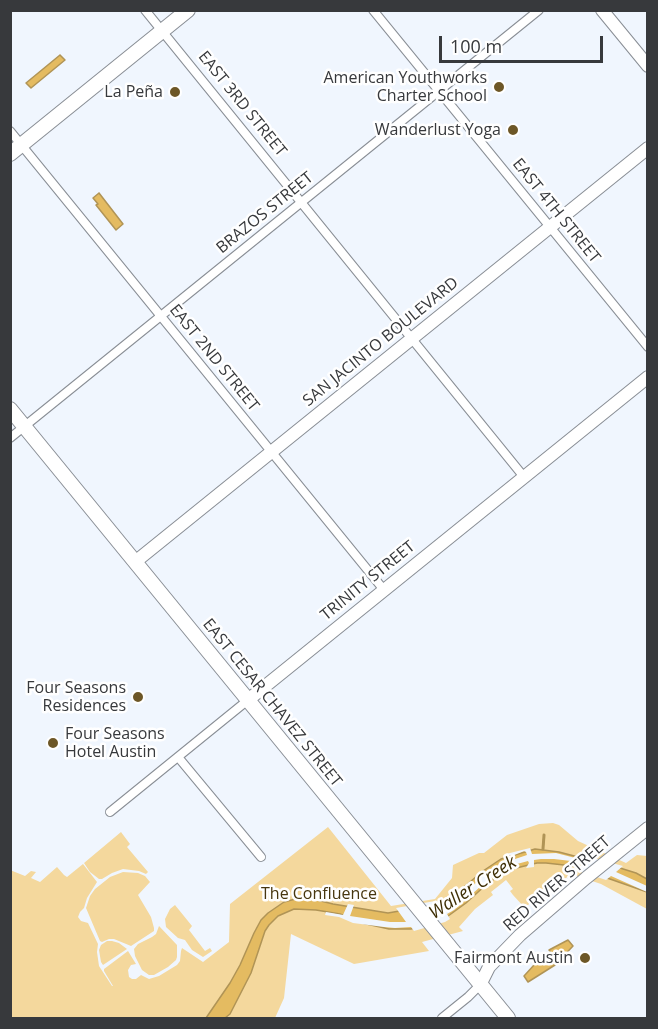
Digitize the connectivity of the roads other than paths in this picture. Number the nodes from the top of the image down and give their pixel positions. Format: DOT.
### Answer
graph roads {
  1 [pos="145,10"];
  2 [pos="188,10"];
  3 [pos="373,10"];
  4 [pos="538,10"];
  5 [pos="602,10"];
  6 [pos="162,31"];
  7 [pos="648,66"];
  8 [pos="439,91"];
  9 [pos="10,131"];
  10 [pos="648,147"];
  11 [pos="16,149"];
  12 [pos="301,203"];
  13 [pos="549,227"];
  14 [pos="161,316"];
  15 [pos="411,339"];
  16 [pos="648,347"];
  17 [pos="648,377"];
  18 [pos="10,409"];
  19 [pos="25,426"];
  20 [pos="10,438"];
  21 [pos="272,452"];
  22 [pos="524,477"];
  23 [pos="135,562"];
  24 [pos="384,590"];
  25 [pos="248,700"];
  26 [pos="178,757"];
  27 [pos="110,812"];
  28 [pos="648,828"];
  29 [pos="261,857"];
  30 [pos="480,985"];
  31 [pos="442,1018"];
  32 [pos="508,1018"];
  1 -- 6 [label="street, EAST 3RD STREET"];
  2 -- 6 [label="main road"];
  3 -- 8 [label="street, EAST 4TH STREET"];
  4 -- 8 [label="street, BRAZOS STREET"];
  5 -- 7 [label="main road"];
  6 -- 11 [label="main road"];
  6 -- 12 [label="street, EAST 3RD STREET"];
  8 -- 12 [label="street, BRAZOS STREET"];
  8 -- 13 [label="street, EAST 4TH STREET"];
  9 -- 11 [label="street, EAST 2ND STREET"];
  10 -- 13 [label="main road, SAN JACINTO BOULEVARD"];
  11 -- 14 [label="street, EAST 2ND STREET"];
  12 -- 14 [label="street, BRAZOS STREET"];
  12 -- 15 [label="street, EAST 3RD STREET"];
  13 -- 15 [label="main road, SAN JACINTO BOULEVARD"];
  13 -- 16 [label="street, EAST 4TH STREET"];
  14 -- 19 [label="street, BRAZOS STREET"];
  14 -- 21 [label="street, EAST 2ND STREET"];
  15 -- 21 [label="main road, SAN JACINTO BOULEVARD"];
  15 -- 22 [label="street, EAST 3RD STREET"];
  17 -- 22 [label="main road, TRINITY STREET"];
  18 -- 19 [label="main road, EAST CESAR CHAVEZ STREET"];
  19 -- 20 [label="street, BRAZOS STREET"];
  19 -- 23 [label="main road, EAST CESAR CHAVEZ STREET"];
  21 -- 23 [label="main road, SAN JACINTO BOULEVARD"];
  21 -- 24 [label="street, EAST 2ND STREET"];
  22 -- 24 [label="main road, TRINITY STREET"];
  23 -- 25 [label="main road, EAST CESAR CHAVEZ STREET"];
  24 -- 25 [label="main road, TRINITY STREET"];
  25 -- 26 [label="street, TRINITY STREET"];
  25 -- 30 [label="main road, EAST CESAR CHAVEZ STREET"];
  26 -- 27 [label="street, TRINITY STREET"];
  26 -- 29 [label="street"];
  28 -- 30 [label="main road, RED RIVER STREET"];
  30 -- 31 [label="street, RED RIVER STREET"];
  30 -- 32 [label="main road, EAST CESAR CHAVEZ STREET"];
}
